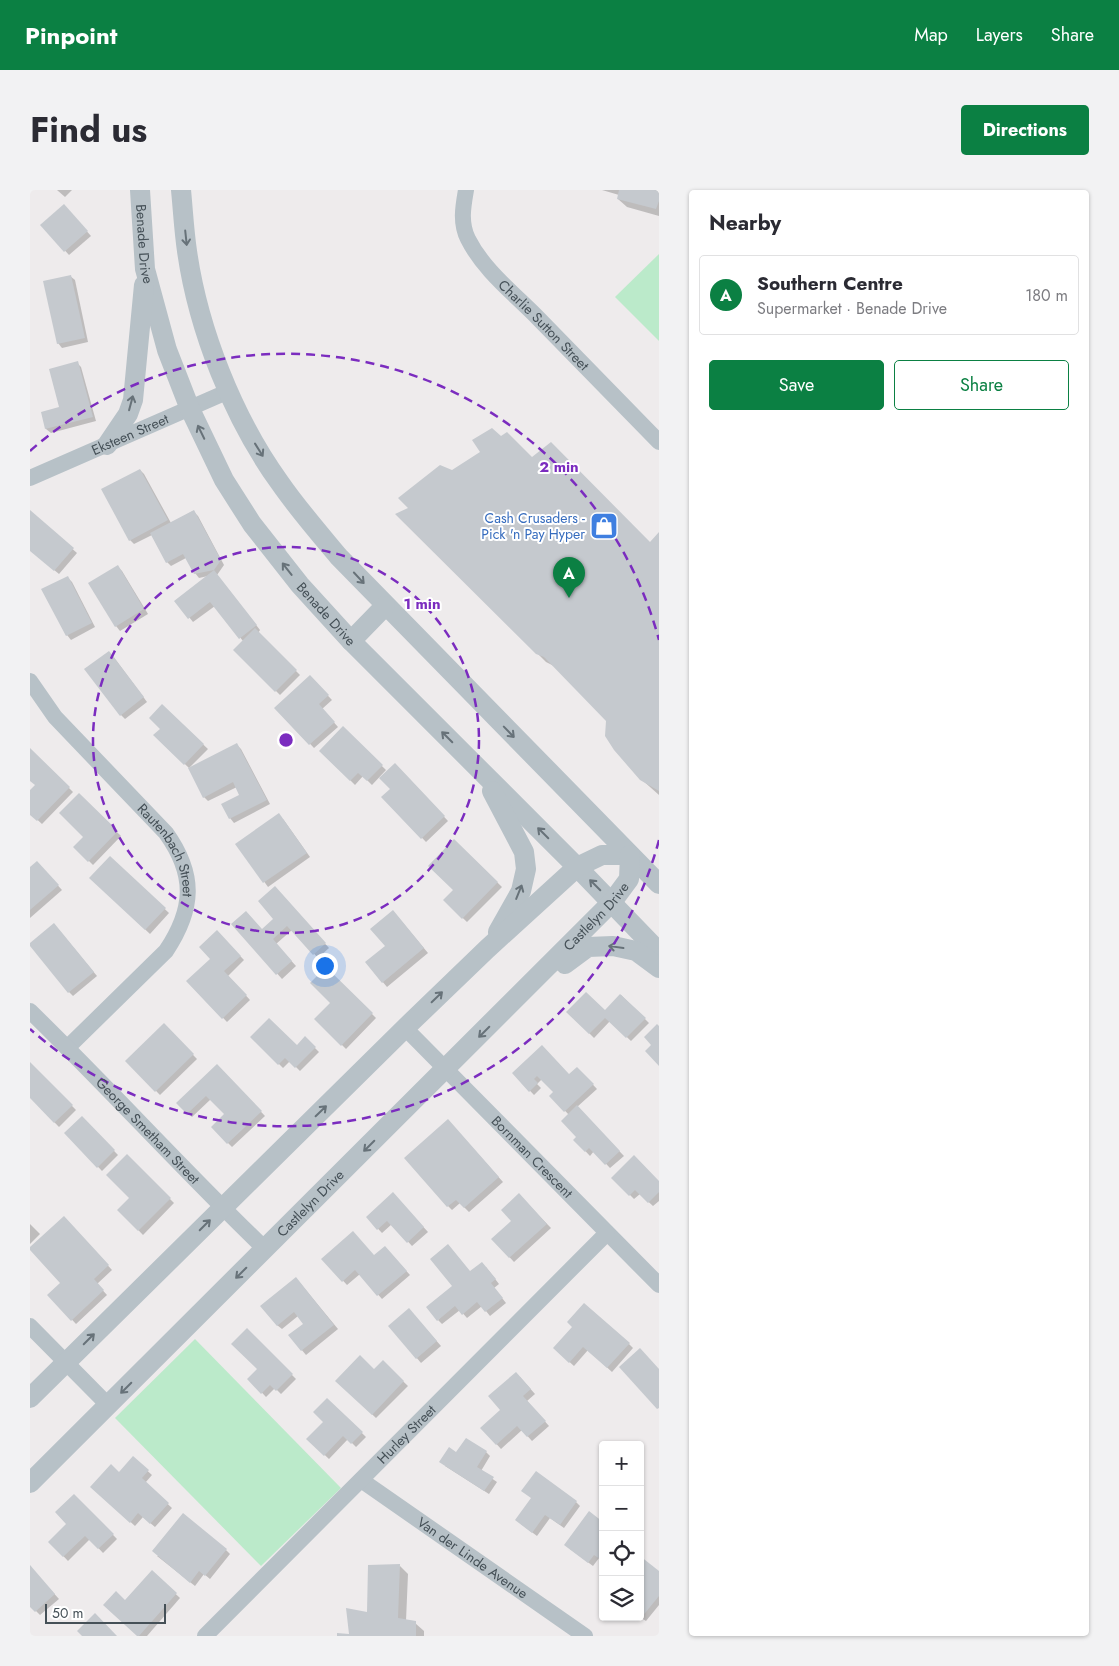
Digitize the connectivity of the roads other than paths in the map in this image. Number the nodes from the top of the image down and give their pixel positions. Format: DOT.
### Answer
graph roads {
  1 [pos="140,190"];
  2 [pos="181,190"];
  3 [pos="466,190"];
  4 [pos="145,269"];
  5 [pos="229,391"];
  6 [pos="190,409"];
  7 [pos="659,442"];
  8 [pos="107,445"];
  9 [pos="30,478"];
  10 [pos="385,606"];
  11 [pos="351,640"];
  12 [pos="30,681"];
  13 [pos="482,771"];
  14 [pos="630,855"];
  15 [pos="577,867"];
  16 [pos="659,884"];
  17 [pos="612,902"];
  18 [pos="487,950"];
  19 [pos="659,952"];
  20 [pos="659,968"];
  21 [pos="518,997"];
  22 [pos="30,1011"];
  23 [pos="405,1028"];
  24 [pos="67,1048"];
  25 [pos="446,1070"];
  26 [pos="222,1208"];
  27 [pos="607,1233"];
  28 [pos="265,1249"];
  29 [pos="659,1285"];
  30 [pos="30,1326"];
  31 [pos="66,1362"];
  32 [pos="30,1398"];
  33 [pos="108,1406"];
  34 [pos="361,1480"];
  35 [pos="30,1483"];
  36 [pos="208,1635"];
  37 [pos="585,1636"];
  1 -- 4 [label="street, Benade Drive"];
  2 -- 5 [label="street, one-way"];
  3 -- 7 [label="street, Charlie Sutton Street"];
  4 -- 6 [label="street, Benade Drive"];
  8 -- 4 [label="street, one-way"];
  5 -- 6 [label="street, Eksteen Street"];
  5 -- 10 [label="street, one-way"];
  6 -- 8 [label="street, Eksteen Street"];
  11 -- 6 [label="street, Benade Drive, one-way"];
  8 -- 9 [label="street, Eksteen Street"];
  10 -- 11 [label="street"];
  10 -- 14 [label="street, one-way"];
  13 -- 11 [label="street, Benade Drive, one-way"];
  12 -- 24 [label="street, Rautenbach Street"];
  15 -- 13 [label="street, Benade Drive, one-way"];
  18 -- 13 [label="street, one-way"];
  14 -- 15 [label="street"];
  14 -- 16 [label="street"];
  14 -- 17 [label="street, Castlelyn Drive"];
  17 -- 15 [label="street, Benade Drive, one-way"];
  15 -- 18 [label="street"];
  17 -- 19 [label="street, Benade Drive"];
  17 -- 21 [label="street, Castlelyn Drive"];
  23 -- 18 [label="street, one-way"];
  20 -- 21 [label="street, one-way"];
  21 -- 25 [label="street, Castlelyn Drive, one-way"];
  22 -- 24 [label="street, George Smetham Street"];
  23 -- 25 [label="street, Bornman Crescent"];
  26 -- 23 [label="street, one-way"];
  24 -- 26 [label="street, George Smetham Street"];
  25 -- 27 [label="street, Bornman Crescent"];
  25 -- 28 [label="street, Castlelyn Drive, one-way"];
  26 -- 28 [label="street, George Smetham Street"];
  31 -- 26 [label="street, one-way"];
  27 -- 29 [label="street, Bornman Crescent"];
  27 -- 34 [label="street, Hurley Street"];
  28 -- 33 [label="street, Castlelyn Drive, one-way"];
  30 -- 31 [label="street"];
  31 -- 32 [label="street"];
  31 -- 33 [label="street"];
  33 -- 35 [label="street, Castlelyn Drive"];
  34 -- 36 [label="street, Hurley Street"];
  34 -- 37 [label="street, Van der Linde Avenue"];
}
